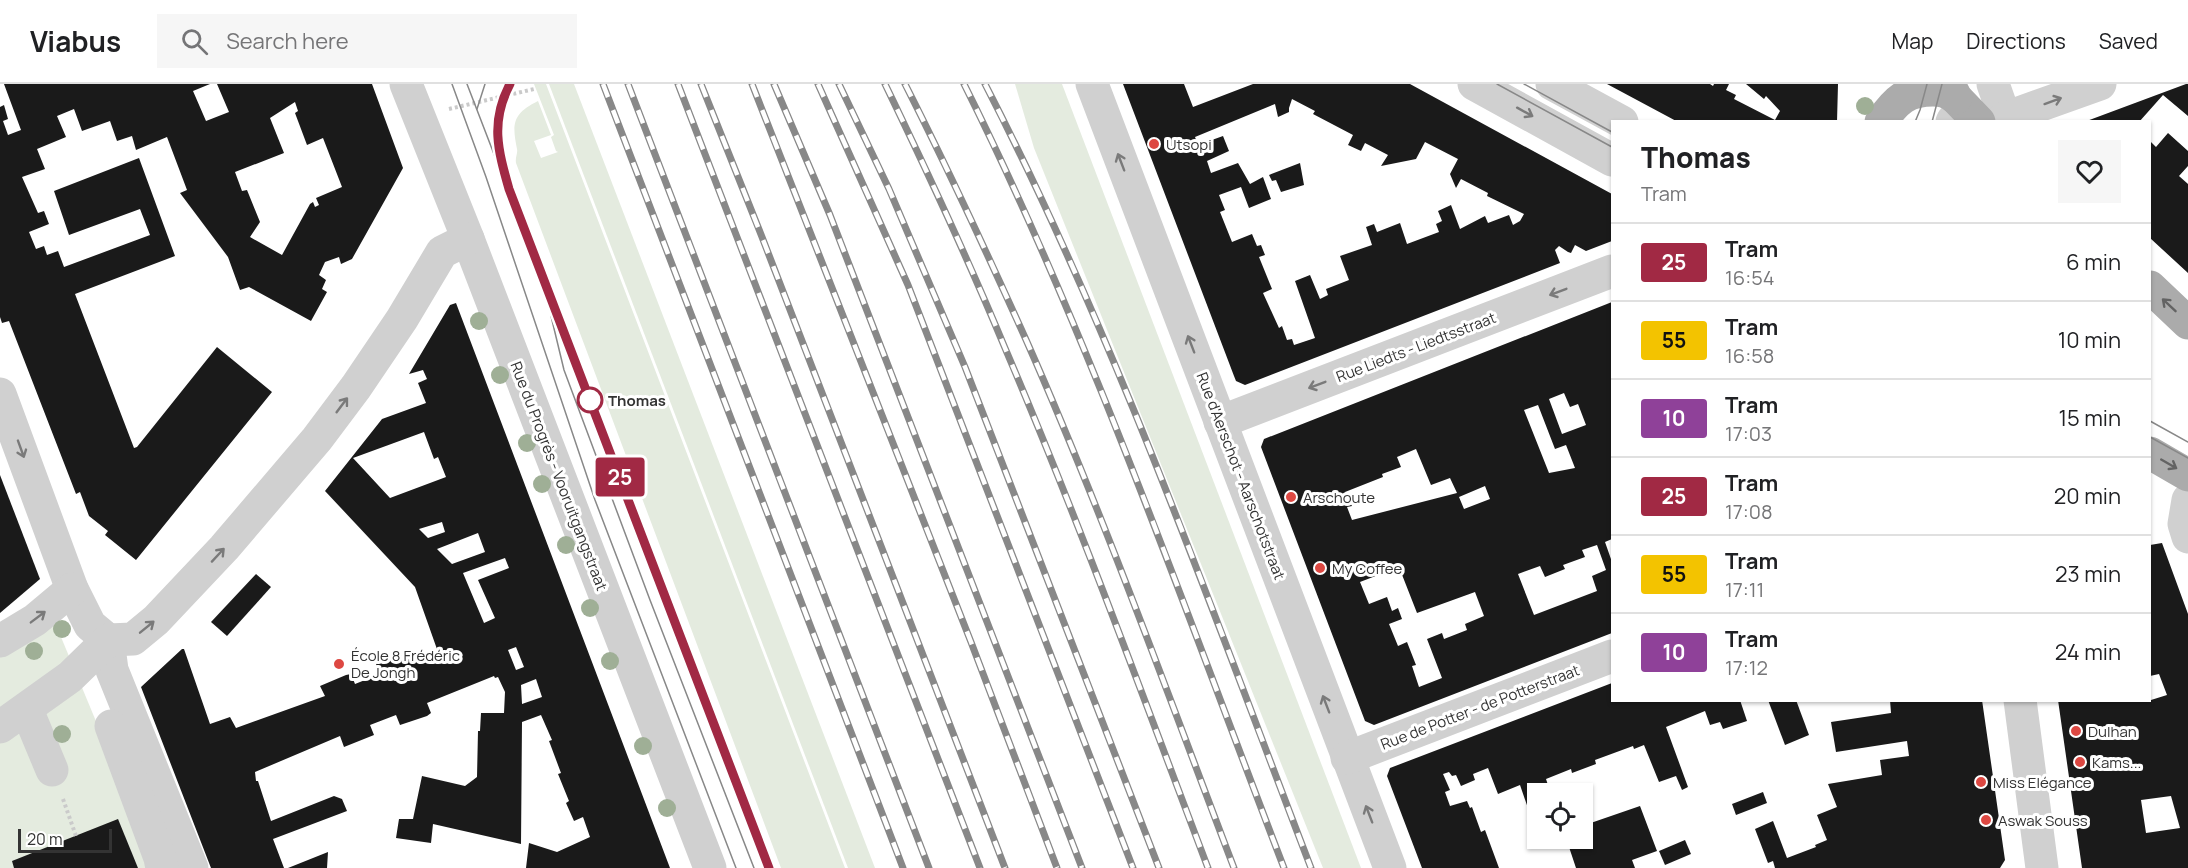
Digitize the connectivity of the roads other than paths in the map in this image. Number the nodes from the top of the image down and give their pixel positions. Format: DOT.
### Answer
graph roads {
  1 [pos="406,84"];
  2 [pos="1092,84"];
  3 [pos="1474,84"];
  4 [pos="1552,84"];
  5 [pos="1993,84"];
  6 [pos="2100,84"];
  7 [pos="1884,105"];
  8 [pos="1971,112"];
  9 [pos="1618,120"];
  10 [pos="1611,159"];
  11 [pos="468,239"];
  12 [pos="1611,271"];
  13 [pos="2151,288"];
  14 [pos="2188,322"];
  15 [pos="0,394"];
  16 [pos="1220,422"];
  17 [pos="2151,454"];
  18 [pos="2188,475"];
  19 [pos="2188,500"];
  20 [pos="2188,537"];
  21 [pos="72,589"];
  22 [pos="0,641"];
  23 [pos="98,651"];
  24 [pos="1611,656"];
  25 [pos="2020,702"];
  26 [pos="27,710"];
  27 [pos="0,727"];
  28 [pos="1347,758"];
  29 [pos="52,770"];
  30 [pos="162,868"];
  31 [pos="192,868"];
  32 [pos="710,868"];
  33 [pos="1390,868"];
  34 [pos="2042,868"];
  1 -- 11 [label="street, Rue du Progrès - Vooruitgangstraat"];
  16 -- 2 [label="street, Rue d'Aerschot - Aarschotstraat, one-way"];
  3 -- 10 [label="street, one-way"];
  4 -- 9 [label="street"];
  5 -- 8 [label="street"];
  8 -- 6 [label="street, one-way"];
  7 -- 8 [label="main road"];
  23 -- 11 [label="street, one-way"];
  11 -- 32 [label="street, Rue du Progrès - Vooruitgangstraat"];
  12 -- 16 [label="street, Rue Liedts - Liedtsstraat, one-way"];
  14 -- 13 [label="main road, one-way"];
  15 -- 21 [label="street, one-way"];
  28 -- 16 [label="street, Rue d'Aerschot - Aarschotstraat, one-way"];
  17 -- 18 [label="main road, one-way"];
  19 -- 20 [label="street"];
  22 -- 21 [label="street, one-way"];
  21 -- 23 [label="street"];
  23 -- 26 [label="street"];
  23 -- 30 [label="street"];
  23 -- 31 [label="street"];
  24 -- 28 [label="street, Rue de Potter - de Potterstraat"];
  25 -- 34 [label="street"];
  26 -- 27 [label="street"];
  26 -- 29 [label="street"];
  33 -- 28 [label="street, Rue d'Aerschot - Aarschotstraat, one-way"];
}
